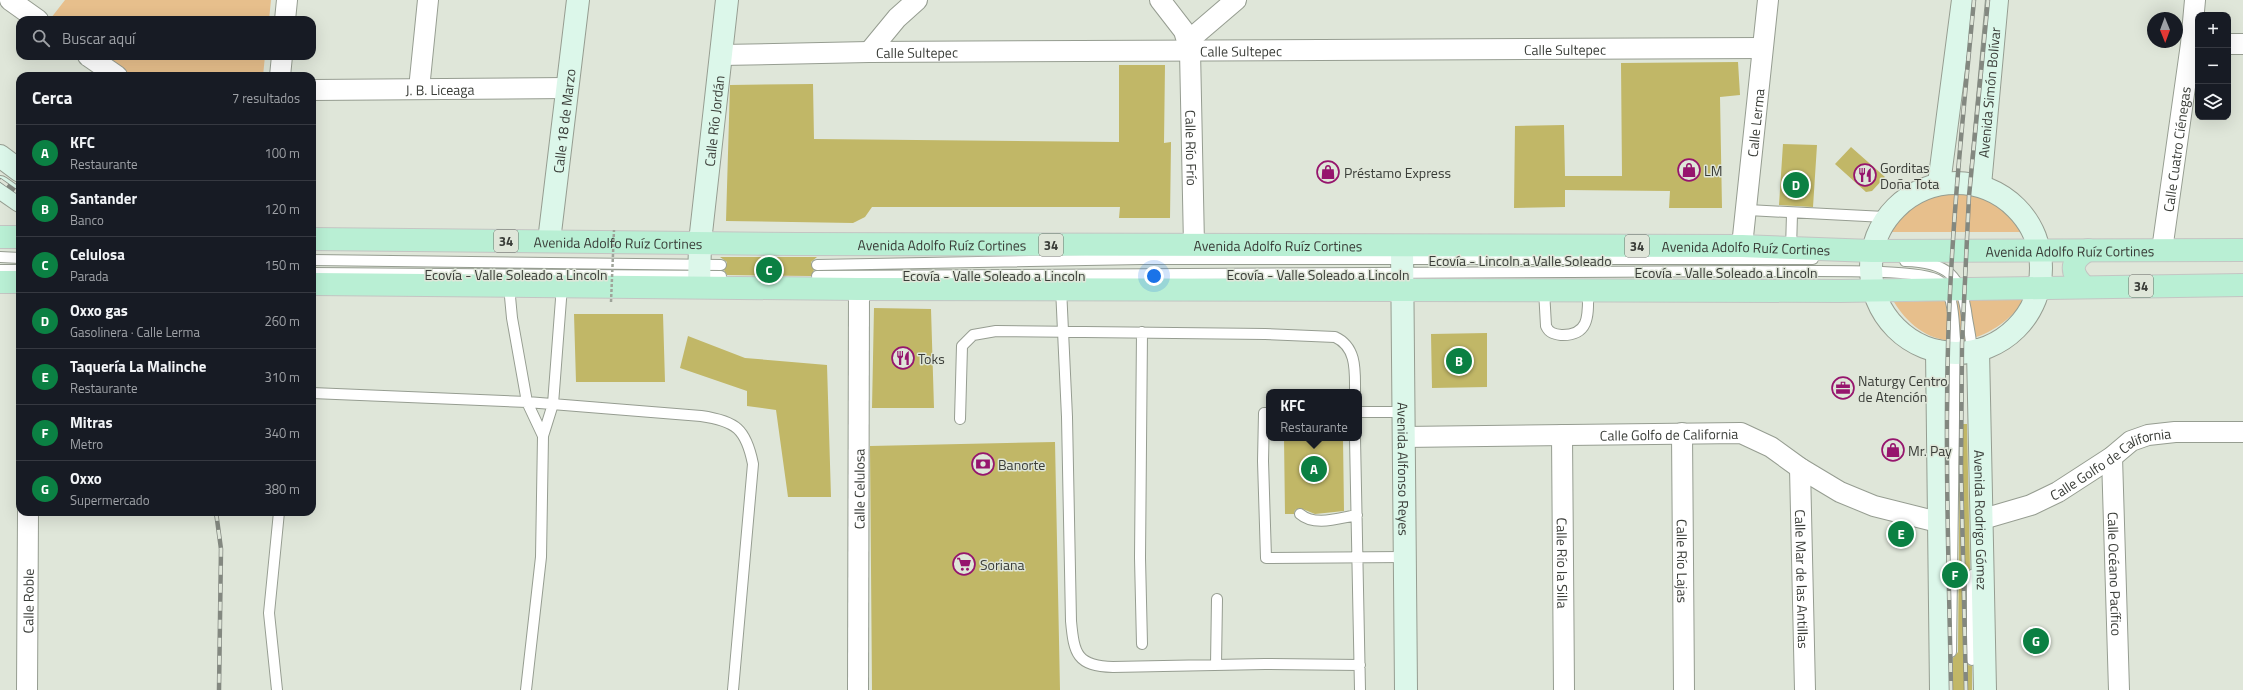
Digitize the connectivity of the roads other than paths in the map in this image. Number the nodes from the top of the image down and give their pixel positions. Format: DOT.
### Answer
graph roads {
  1 [pos="10,0"];
  2 [pos="287,0"];
  3 [pos="428,0"];
  4 [pos="578,0"];
  5 [pos="727,0"];
  6 [pos="917,0"];
  7 [pos="1160,0"];
  8 [pos="1236,0"];
  9 [pos="1768,0"];
  10 [pos="1963,0"];
  11 [pos="1997,0"];
  12 [pos="2195,0"];
  13 [pos="2195,12"];
  14 [pos="32,16"];
  15 [pos="285,16"];
  16 [pos="2195,44"];
  17 [pos="2231,44"];
  18 [pos="2243,44"];
  19 [pos="1189,46"];
  20 [pos="1762,48"];
  21 [pos="869,52"];
  22 [pos="721,54"];
  23 [pos="94,60"];
  24 [pos="282,60"];
  25 [pos="111,72"];
  26 [pos="280,72"];
  27 [pos="568,88"];
  28 [pos="418,89"];
  29 [pos="316,90"];
  30 [pos="0,156"];
  31 [pos="16,168"];
  32 [pos="1939,184"];
  33 [pos="1980,185"];
  34 [pos="0,187"];
  35 [pos="16,198"];
  36 [pos="1748,210"];
  37 [pos="1792,214"];
  38 [pos="1885,217"];
  39 [pos="0,237"];
  40 [pos="16,237"];
  41 [pos="316,239"];
  42 [pos="549,241"];
  43 [pos="700,242"];
  44 [pos="1194,245"];
  45 [pos="1742,246"];
  46 [pos="1791,249"];
  47 [pos="2041,250"];
  48 [pos="2088,250"];
  49 [pos="2162,250"];
  50 [pos="2243,250"];
  51 [pos="0,258"];
  52 [pos="16,258"];
  53 [pos="316,260"];
  54 [pos="721,265"];
  55 [pos="817,265"];
  56 [pos="1403,268"];
  57 [pos="1871,268"];
  58 [pos="0,270"];
  59 [pos="16,270"];
  60 [pos="316,273"];
  61 [pos="705,276"];
  62 [pos="817,276"];
  63 [pos="0,282"];
  64 [pos="16,282"];
  65 [pos="316,284"];
  66 [pos="2243,285"];
  67 [pos="509,286"];
  68 [pos="562,286"];
  69 [pos="2085,287"];
  70 [pos="1061,288"];
  71 [pos="2040,288"];
  72 [pos="859,289"];
  73 [pos="1544,290"];
  74 [pos="1588,290"];
  75 [pos="1954,290"];
  76 [pos="1062,332"];
  77 [pos="1142,332"];
  78 [pos="1960,351"];
  79 [pos="1355,389"];
  80 [pos="316,393"];
  81 [pos="526,402"];
  82 [pos="553,404"];
  83 [pos="1362,412"];
  84 [pos="1403,412"];
  85 [pos="1266,414"];
  86 [pos="960,419"];
  87 [pos="2243,432"];
  88 [pos="1682,433"];
  89 [pos="1562,435"];
  90 [pos="543,436"];
  91 [pos="1403,437"];
  92 [pos="1355,441"];
  93 [pos="2112,457"];
  94 [pos="1800,468"];
  95 [pos="1300,514"];
  96 [pos="1357,515"];
  97 [pos="28,516"];
  98 [pos="279,516"];
  99 [pos="1983,520"];
  100 [pos="1938,522"];
  101 [pos="1357,556"];
  102 [pos="1404,556"];
  103 [pos="1217,599"];
  104 [pos="1142,644"];
  105 [pos="1951,660"];
  106 [pos="1972,660"];
  107 [pos="1216,665"];
  108 [pos="1360,665"];
  109 [pos="27,690"];
  110 [pos="277,690"];
  111 [pos="526,690"];
  112 [pos="733,690"];
  113 [pos="858,690"];
  114 [pos="1360,690"];
  115 [pos="1406,690"];
  116 [pos="1564,690"];
  117 [pos="1684,690"];
  118 [pos="1805,690"];
  119 [pos="1941,690"];
  120 [pos="1985,690"];
  121 [pos="2118,690"];
  1 -- 14 [label="street"];
  2 -- 15 [label="street"];
  3 -- 28 [label="street"];
  4 -- 27 [label="main road, Calle 18 de Marzo"];
  5 -- 22 [label="main road, Calle Río Jordán"];
  6 -- 21 [label="street"];
  7 -- 19 [label="street"];
  8 -- 19 [label="street"];
  9 -- 20 [label="street, Calle Lerma"];
  10 -- 32 [label="main road"];
  11 -- 33 [label="main road, Avenida Simón Bolívar"];
  12 -- 13 [label="street, Calle Cuatro Ciénegas"];
  16 -- 49 [label="street, Calle Cuatro Ciénegas"];
  17 -- 18 [label="street"];
  19 -- 20 [label="street, Calle Sultepec"];
  19 -- 21 [label="street, Calle Sultepec"];
  19 -- 44 [label="street, Calle Río Frío"];
  20 -- 36 [label="street, Calle Lerma"];
  21 -- 22 [label="street, Calle Sultepec"];
  22 -- 43 [label="main road, Calle Río Jordán"];
  23 -- 25 [label="street"];
  24 -- 26 [label="street"];
  27 -- 28 [label="street, J. B. Liceaga"];
  27 -- 42 [label="main road, Calle 18 de Marzo"];
  28 -- 29 [label="street, J. B. Liceaga"];
  30 -- 31 [label="main road"];
  32 -- 33 [label="main road"];
  32 -- 38 [label="main road"];
  33 -- 47 [label="main road"];
  34 -- 35 [label="main road"];
  36 -- 37 [label="lane"];
  36 -- 45 [label="street, Calle Lerma"];
  37 -- 38 [label="lane"];
  37 -- 46 [label="lane"];
  38 -- 57 [label="main road"];
  39 -- 40 [label="main road"];
  41 -- 42 [label="main road, Avenida Adolfo Ruíz Cortines / 34"];
  42 -- 43 [label="main road, Avenida Adolfo Ruíz Cortines / 34"];
  43 -- 44 [label="main road, Avenida Adolfo Ruíz Cortines / 34"];
  43 -- 61 [label="main road, Calle Río Jordán"];
  44 -- 56 [label="main road, Avenida Adolfo Ruíz Cortines / 34"];
  45 -- 46 [label="main road, Avenida Adolfo Ruíz Cortines / 34"];
  45 -- 56 [label="main road, Avenida Adolfo Ruíz Cortines / 34"];
  46 -- 57 [label="main road, Avenida Adolfo Ruíz Cortines / 34"];
  47 -- 48 [label="main road, Avenida Adolfo Ruíz Cortines / 34"];
  47 -- 57 [label="main road, Avenida Adolfo Ruíz Cortines / 34"];
  47 -- 71 [label="main road"];
  48 -- 49 [label="main road, Avenida Adolfo Ruíz Cortines / 34"];
  48 -- 69 [label="main road"];
  49 -- 50 [label="main road, Avenida Adolfo Ruíz Cortines / 34"];
  51 -- 52 [label="lane"];
  53 -- 61 [label="lane"];
  54 -- 61 [label="lane"];
  55 -- 56 [label="lane"];
  56 -- 57 [label="lane, Ecovía - Valle Soleado a Lincoln"];
  56 -- 62 [label="lane, Ecovía - Valle Soleado a Lincoln"];
  56 -- 70 [label="main road, Avenida Adolfo Ruíz Cortines / 34"];
  56 -- 73 [label="main road, Avenida Adolfo Ruíz Cortines / 34"];
  56 -- 84 [label="main road, Avenida Alfonso Reyes"];
  57 -- 74 [label="main road, Avenida Adolfo Ruíz Cortines / 34"];
  57 -- 75 [label="main road, Avenida Adolfo Ruíz Cortines / 34"];
  57 -- 75 [label="lane"];
  57 -- 78 [label="main road"];
  58 -- 59 [label="lane"];
  60 -- 61 [label="lane, Ecovía - Valle Soleado a Lincoln"];
  61 -- 68 [label="main road, Avenida Adolfo Ruíz Cortines / 34"];
  61 -- 72 [label="main road, Avenida Adolfo Ruíz Cortines / 34"];
  63 -- 64 [label="main road"];
  65 -- 67 [label="main road, Avenida Adolfo Ruíz Cortines / 34"];
  66 -- 69 [label="main road, Avenida Adolfo Ruíz Cortines / 34"];
  67 -- 68 [label="main road, Avenida Adolfo Ruíz Cortines / 34"];
  67 -- 81 [label="lane"];
  68 -- 82 [label="lane"];
  69 -- 71 [label="main road, Avenida Adolfo Ruíz Cortines / 34"];
  70 -- 72 [label="main road, Avenida Adolfo Ruíz Cortines / 34"];
  70 -- 76 [label="lane"];
  71 -- 75 [label="main road, Avenida Adolfo Ruíz Cortines / 34"];
  71 -- 78 [label="main road"];
  72 -- 113 [label="street, Calle Celulosa"];
  73 -- 74 [label="main road, Avenida Adolfo Ruíz Cortines / 34"];
  73 -- 74 [label="lane"];
  75 -- 78 [label="lane"];
  75 -- 78 [label="lane"];
  76 -- 77 [label="lane"];
  76 -- 86 [label="lane"];
  76 -- 107 [label="lane"];
  77 -- 79 [label="lane"];
  77 -- 104 [label="lane"];
  78 -- 99 [label="main road, Avenida Rodrigo Gómez"];
  78 -- 100 [label="main road"];
  78 -- 105 [label="lane"];
  78 -- 106 [label="lane"];
  80 -- 81 [label="lane"];
  81 -- 82 [label="lane"];
  81 -- 90 [label="lane"];
  82 -- 90 [label="lane"];
  82 -- 112 [label="lane"];
  83 -- 84 [label="lane"];
  84 -- 91 [label="main road, Avenida Alfonso Reyes"];
  85 -- 101 [label="lane"];
  87 -- 93 [label="street, Calle Golfo de California"];
  88 -- 89 [label="street, Calle Golfo de California"];
  88 -- 94 [label="street, Calle Golfo de California"];
  88 -- 117 [label="street, Calle Río Lajas"];
  89 -- 91 [label="street, Calle Golfo de California"];
  89 -- 116 [label="street, Calle Río la Silla"];
  90 -- 111 [label="lane"];
  91 -- 102 [label="main road, Avenida Alfonso Reyes"];
  92 -- 96 [label="lane"];
  93 -- 99 [label="street, Calle Golfo de California"];
  93 -- 121 [label="street, Calle Océano Pacífico"];
  94 -- 100 [label="street, Calle Golfo de California"];
  94 -- 118 [label="street, Calle Mar de las Antillas"];
  95 -- 96 [label="lane"];
  96 -- 101 [label="lane"];
  97 -- 109 [label="street, Calle Roble"];
  98 -- 110 [label="lane"];
  99 -- 120 [label="main road, Avenida Rodrigo Gómez"];
  100 -- 119 [label="main road"];
  101 -- 102 [label="lane"];
  101 -- 108 [label="lane"];
  102 -- 115 [label="main road, Avenida Alfonso Reyes"];
  103 -- 107 [label="lane"];
  107 -- 108 [label="lane"];
  108 -- 114 [label="lane"];
}
